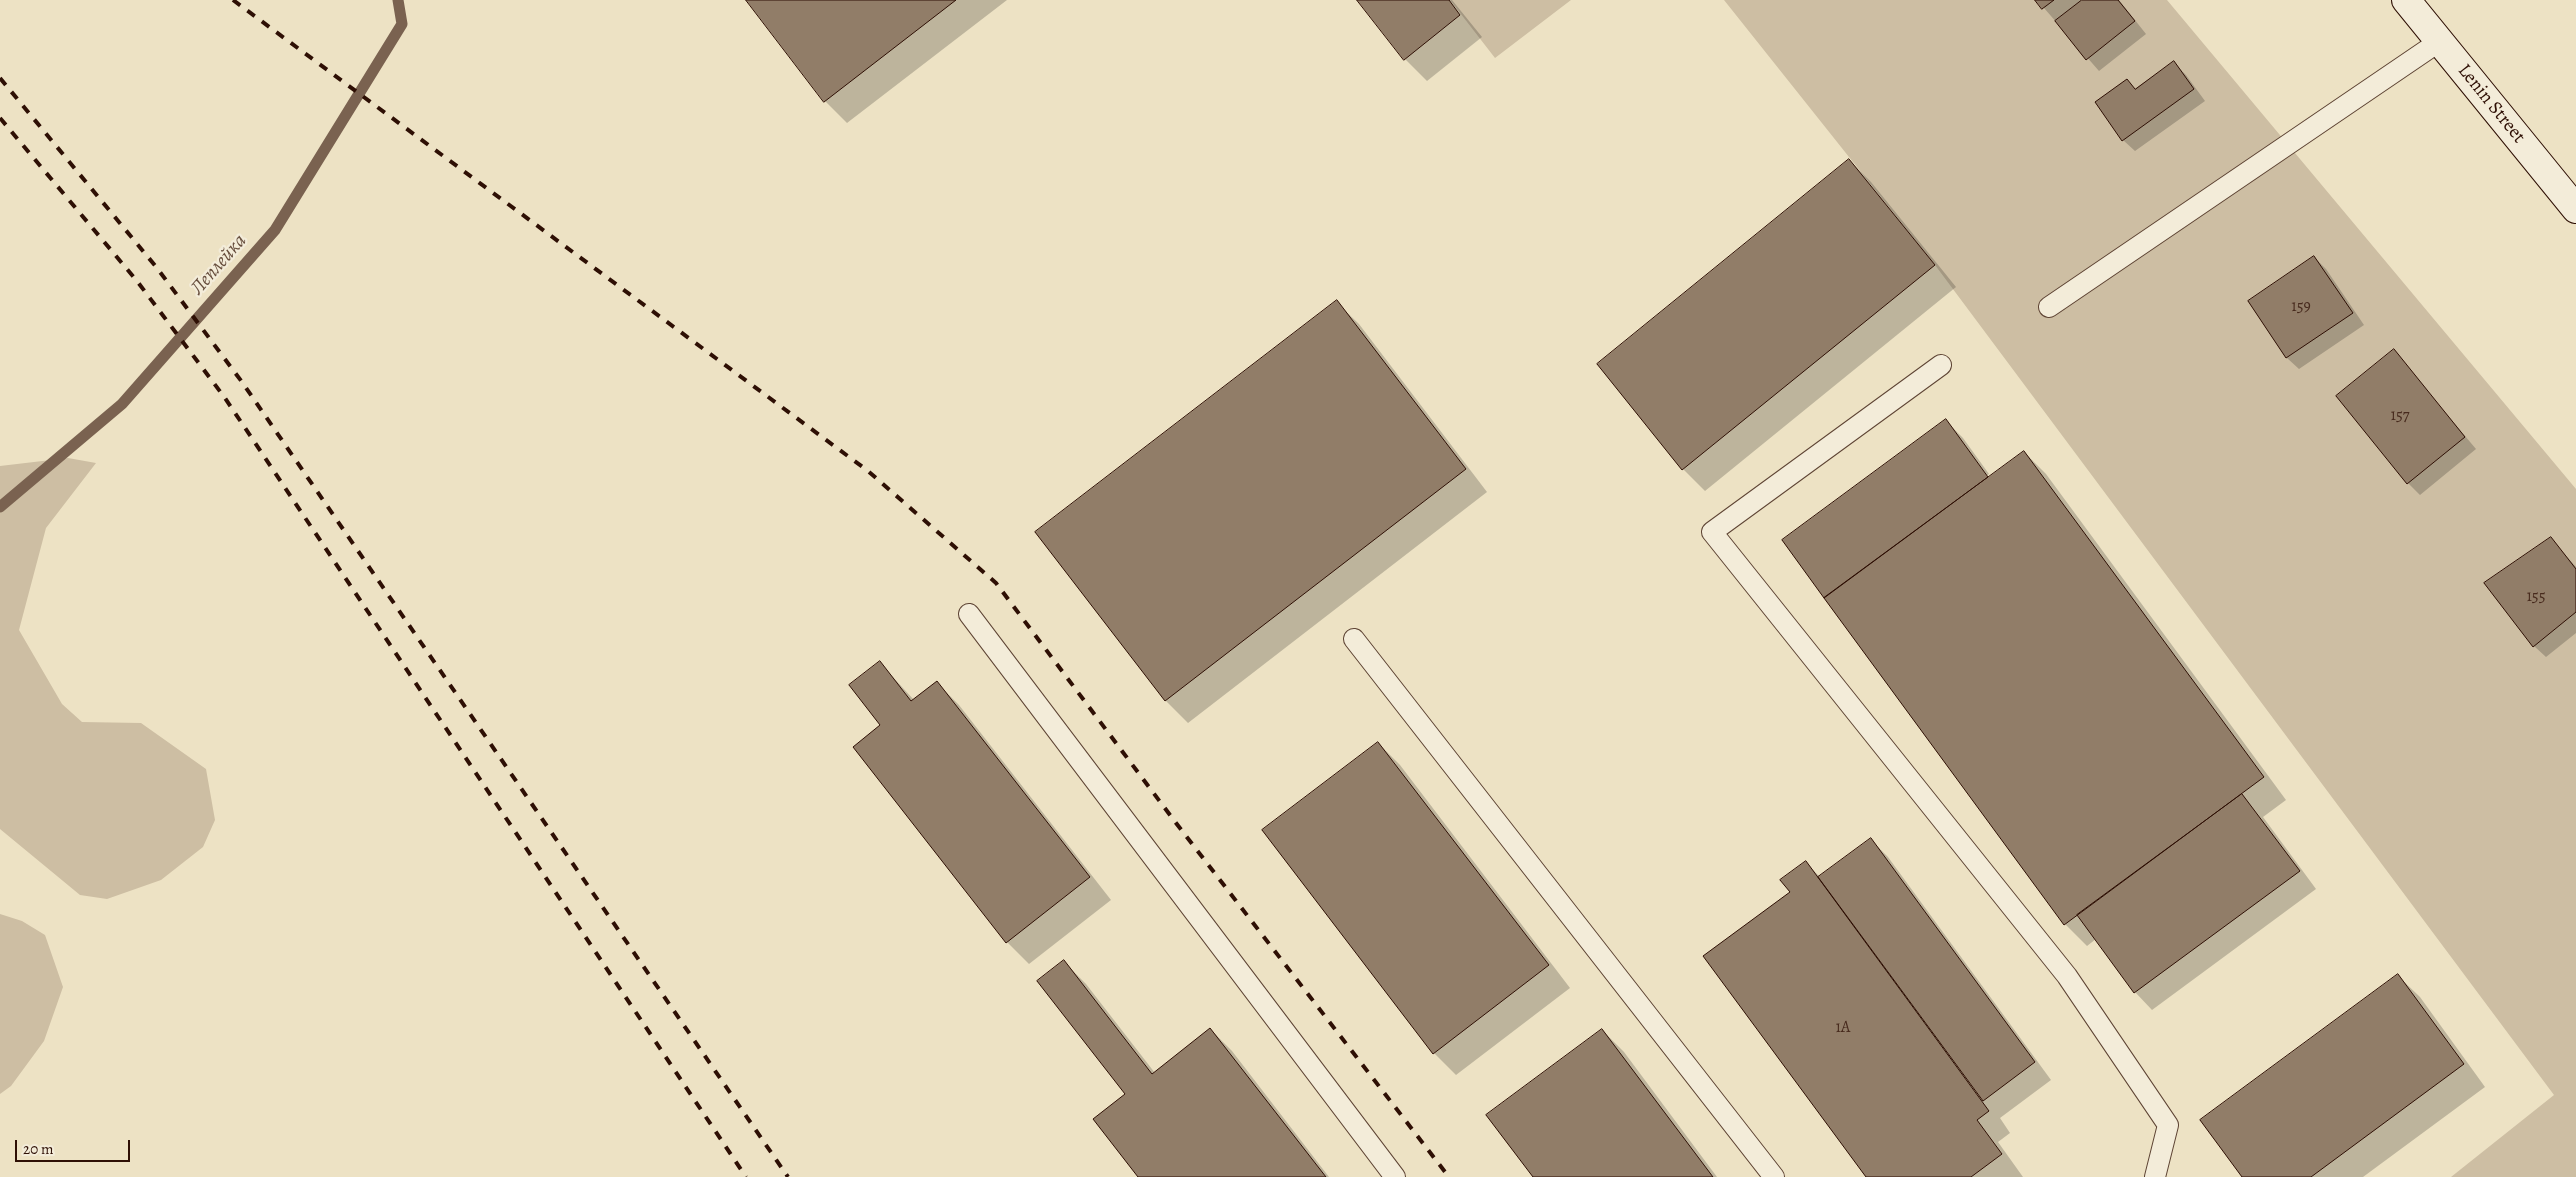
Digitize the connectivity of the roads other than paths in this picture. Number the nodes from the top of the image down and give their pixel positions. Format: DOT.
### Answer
graph roads {
  1 [pos="2406,0"];
  2 [pos="2440,41"];
  3 [pos="2576,209"];
  4 [pos="2049,307"];
  5 [pos="1941,365"];
  6 [pos="969,614"];
  7 [pos="1354,639"];
  8 [pos="1395,1177"];
  9 [pos="1774,1177"];
  10 [pos="2155,1177"];
  1 -- 2 [label="main road, Lenin Street"];
  2 -- 3 [label="main road, Lenin Street"];
  2 -- 4 [label="lane"];
  5 -- 10 [label="lane"];
  6 -- 8 [label="lane"];
  7 -- 9 [label="lane"];
}
